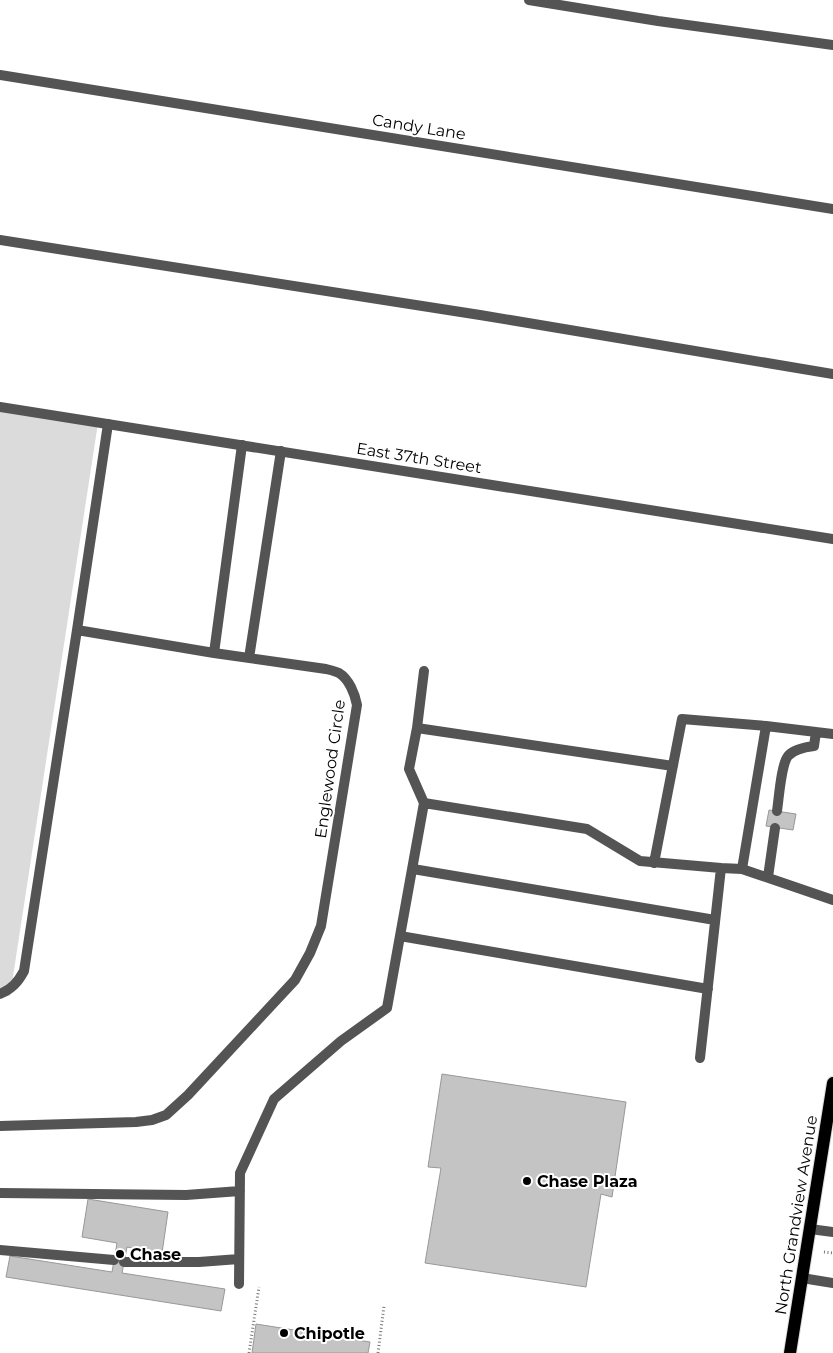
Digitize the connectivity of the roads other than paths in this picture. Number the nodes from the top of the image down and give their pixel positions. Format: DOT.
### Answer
graph roads {
  1 [pos="528,0"];
  2 [pos="833,45"];
  3 [pos="0,75"];
  4 [pos="833,209"];
  5 [pos="0,240"];
  6 [pos="833,374"];
  7 [pos="0,407"];
  8 [pos="108,424"];
  9 [pos="242,445"];
  10 [pos="281,452"];
  11 [pos="833,539"];
  12 [pos="77,630"];
  13 [pos="214,653"];
  14 [pos="249,658"];
  15 [pos="424,671"];
  16 [pos="766,726"];
  17 [pos="417,728"];
  18 [pos="816,732"];
  19 [pos="833,734"];
  20 [pos="673,766"];
  21 [pos="424,803"];
  22 [pos="778,811"];
  23 [pos="775,828"];
  24 [pos="654,862"];
  25 [pos="413,868"];
  26 [pos="721,868"];
  27 [pos="742,868"];
  28 [pos="768,877"];
  29 [pos="833,900"];
  30 [pos="715,920"];
  31 [pos="400,936"];
  32 [pos="708,989"];
  33 [pos="0,994"];
  34 [pos="700,1058"];
  35 [pos="833,1087"];
  36 [pos="0,1126"];
  37 [pos="240,1191"];
  38 [pos="0,1193"];
  39 [pos="810,1229"];
  40 [pos="833,1232"];
  41 [pos="0,1250"];
  42 [pos="239,1259"];
  43 [pos="802,1278"];
  44 [pos="833,1283"];
  45 [pos="240,1284"];
  46 [pos="790,1353"];
  1 -- 2 [label="street"];
  3 -- 4 [label="street, Candy Lane"];
  5 -- 6 [label="street"];
  7 -- 8 [label="street, East 37th Street"];
  8 -- 9 [label="street, East 37th Street"];
  8 -- 12 [label="street"];
  9 -- 10 [label="street, East 37th Street"];
  9 -- 13 [label="street"];
  10 -- 11 [label="street, East 37th Street"];
  10 -- 14 [label="street"];
  12 -- 13 [label="street, Englewood Circle"];
  12 -- 33 [label="street"];
  13 -- 14 [label="street, Englewood Circle"];
  14 -- 36 [label="street, Englewood Circle"];
  15 -- 17 [label="street"];
  16 -- 18 [label="street"];
  16 -- 20 [label="street"];
  16 -- 27 [label="street"];
  17 -- 20 [label="street"];
  17 -- 21 [label="street"];
  18 -- 19 [label="street"];
  18 -- 22 [label="street"];
  20 -- 24 [label="street"];
  21 -- 24 [label="street"];
  21 -- 25 [label="street"];
  23 -- 28 [label="street"];
  24 -- 26 [label="street"];
  25 -- 30 [label="street"];
  25 -- 31 [label="street"];
  26 -- 27 [label="street"];
  26 -- 30 [label="street"];
  27 -- 28 [label="street"];
  28 -- 29 [label="street"];
  30 -- 32 [label="street"];
  31 -- 32 [label="street"];
  31 -- 37 [label="street"];
  32 -- 34 [label="street"];
  35 -- 39 [label="main road, North Grandview Avenue"];
  37 -- 38 [label="street"];
  37 -- 42 [label="street"];
  39 -- 40 [label="street"];
  39 -- 43 [label="main road, North Grandview Avenue"];
  41 -- 42 [label="street"];
  42 -- 45 [label="street"];
  43 -- 44 [label="street"];
  43 -- 46 [label="main road, North Grandview Avenue"];
}
